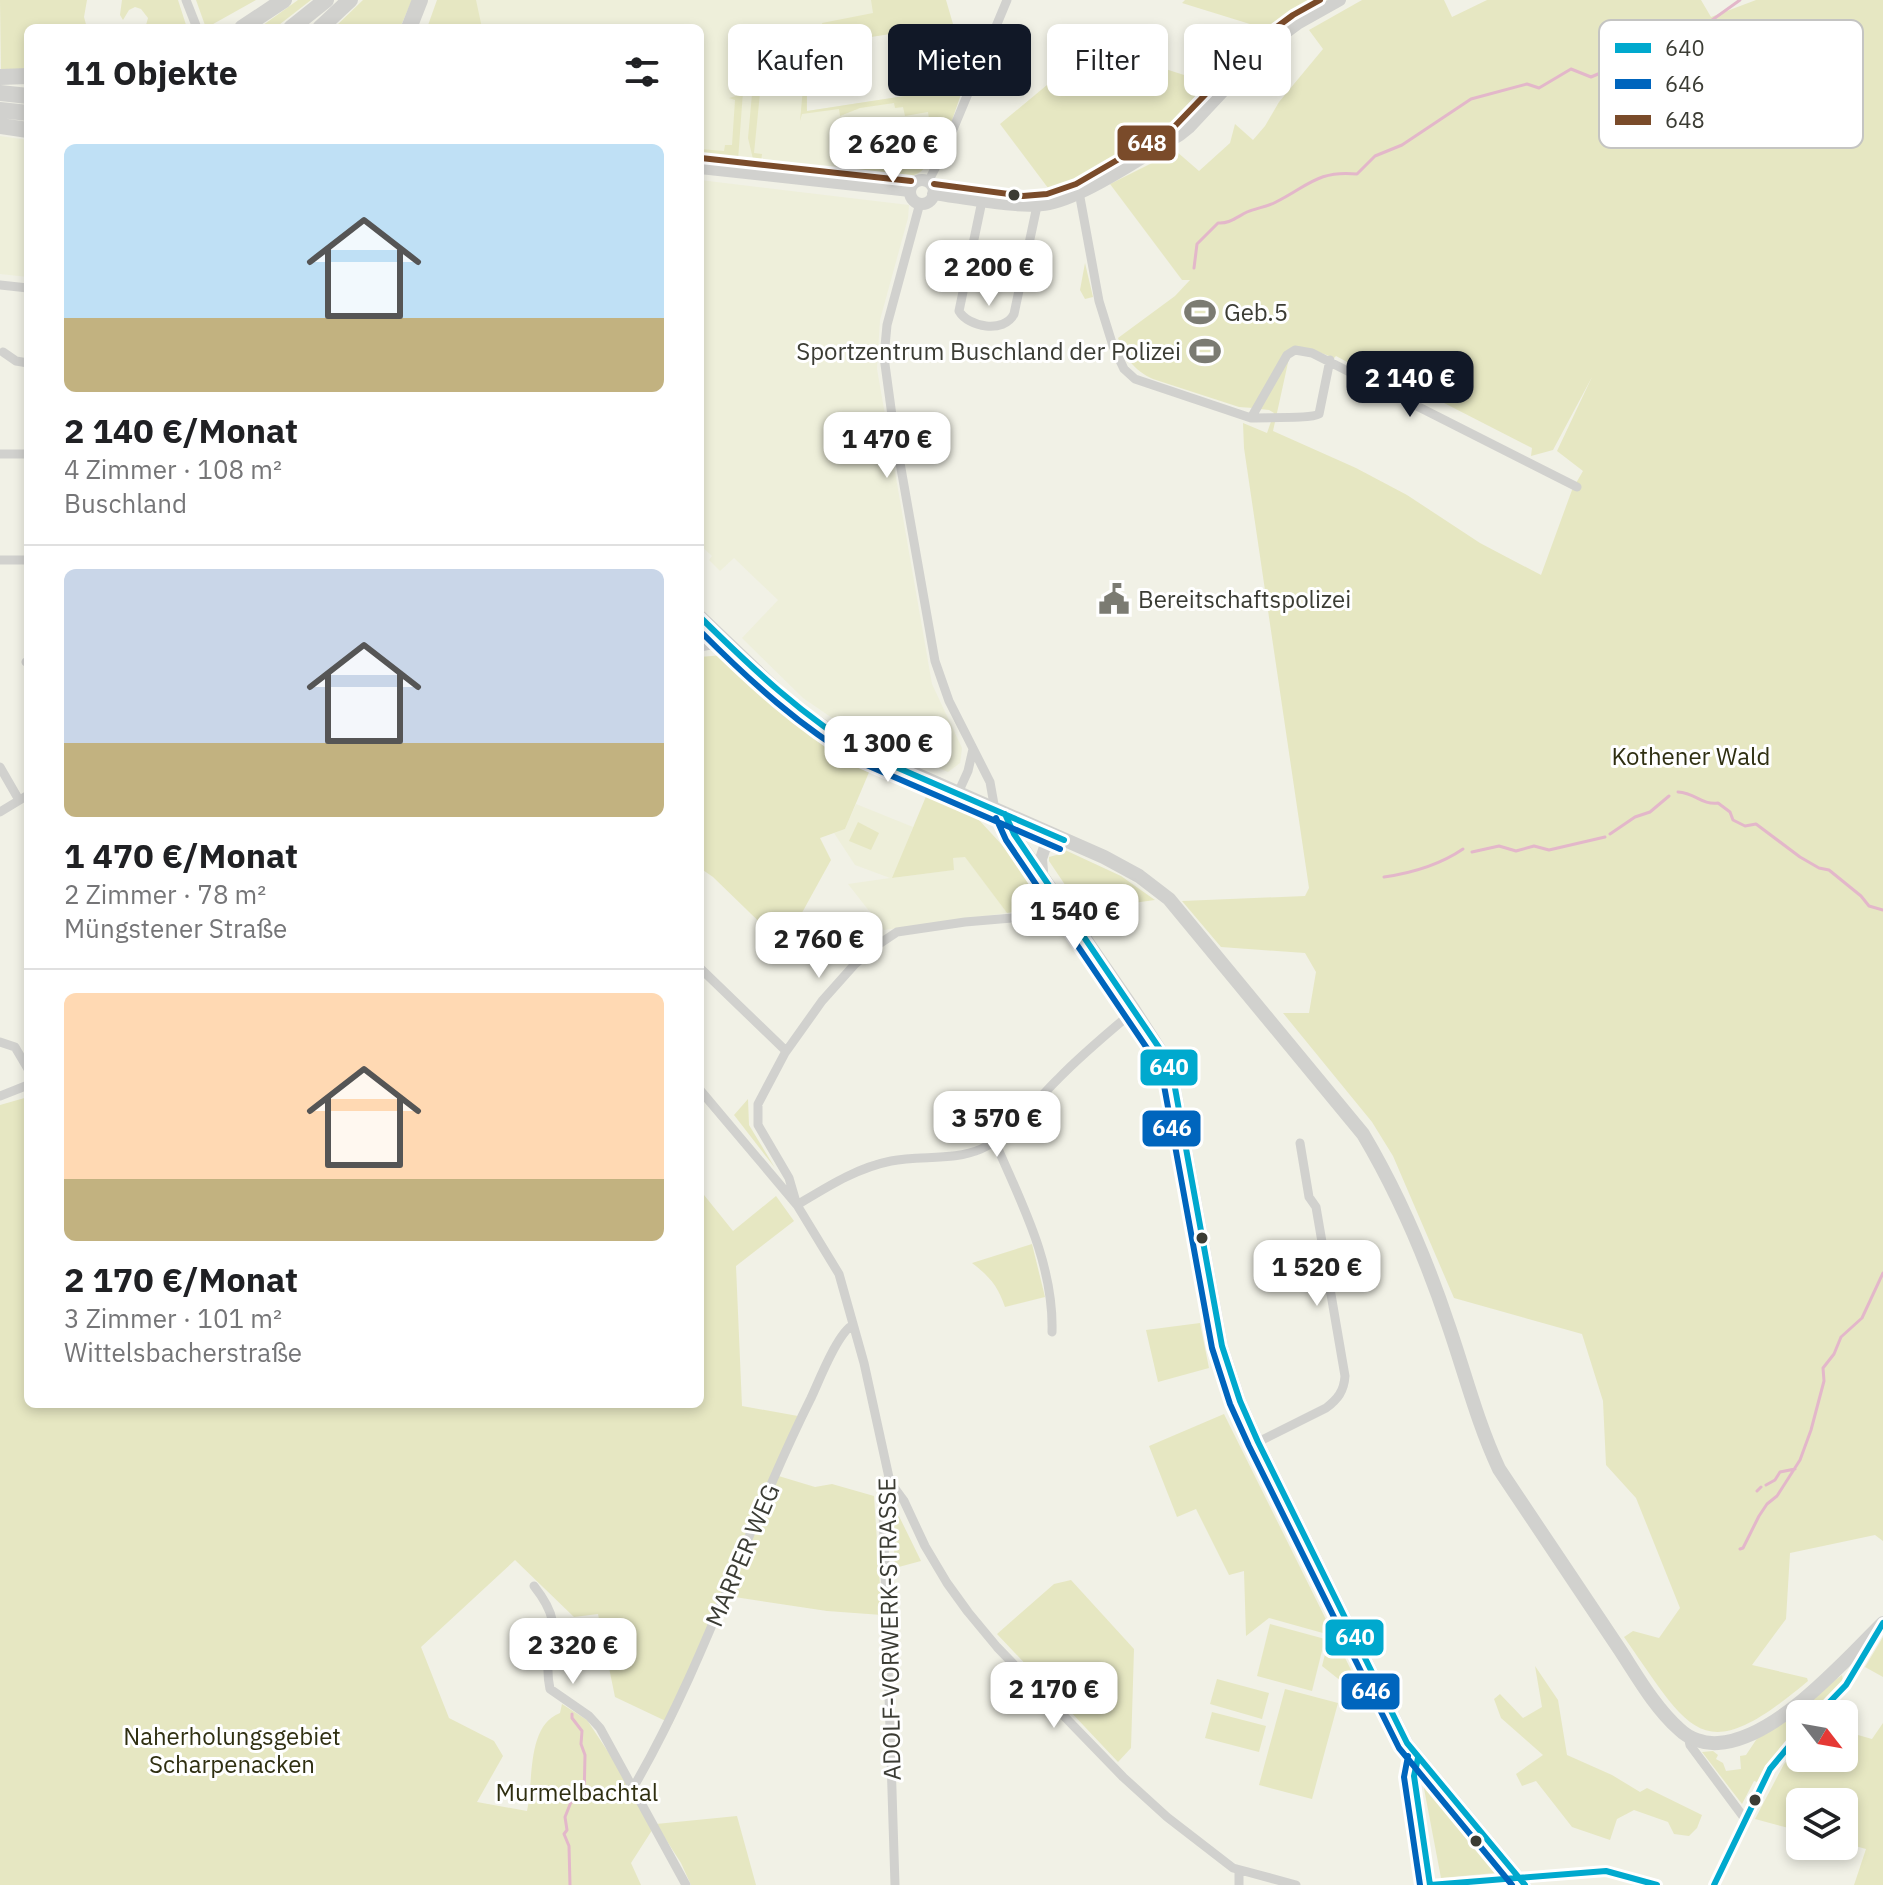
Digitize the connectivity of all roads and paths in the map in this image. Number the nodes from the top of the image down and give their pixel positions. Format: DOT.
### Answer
graph roads {
  1 [pos="186,0"];
  2 [pos="284,0"];
  3 [pos="326,0"];
  4 [pos="350,0"];
  5 [pos="420,0"];
  6 [pos="1007,0"];
  7 [pos="1340,0"];
  8 [pos="195,24"];
  9 [pos="248,24"];
  10 [pos="296,24"];
  11 [pos="324,24"];
  12 [pos="411,24"];
  13 [pos="24,76"];
  14 [pos="0,77"];
  15 [pos="0,93"];
  16 [pos="24,96"];
  17 [pos="0,110"];
  18 [pos="24,113"];
  19 [pos="0,126"];
  20 [pos="24,129"];
  21 [pos="704,168"];
  22 [pos="931,188"];
  23 [pos="910,191"];
  24 [pos="1079,192"];
  25 [pos="982,201"];
  26 [pos="920,203"];
  27 [pos="1037,206"];
  28 [pos="0,285"];
  29 [pos="24,288"];
  30 [pos="3,352"];
  31 [pos="1330,360"];
  32 [pos="24,362"];
  33 [pos="1251,418"];
  34 [pos="0,454"];
  35 [pos="24,454"];
  36 [pos="1577,487"];
  37 [pos="0,560"];
  38 [pos="24,560"];
  39 [pos="704,621"];
  40 [pos="721,638"];
  41 [pos="704,646"];
  42 [pos="973,749"];
  43 [pos="0,767"];
  44 [pos="958,793"];
  45 [pos="24,798"];
  46 [pos="0,812"];
  47 [pos="1000,812"];
  48 [pos="1064,840"];
  49 [pos="1042,874"];
  50 [pos="1061,900"];
  51 [pos="704,972"];
  52 [pos="1135,1010"];
  53 [pos="0,1042"];
  54 [pos="786,1051"];
  55 [pos="24,1062"];
  56 [pos="24,1087"];
  57 [pos="704,1095"];
  58 [pos="0,1096"];
  59 [pos="995,1142"];
  60 [pos="1300,1143"];
  61 [pos="797,1205"];
  62 [pos="853,1325"];
  63 [pos="1052,1332"];
  64 [pos="1258,1442"];
  65 [pos="890,1482"];
  66 [pos="534,1586"];
  67 [pos="1882,1624"];
  68 [pos="1832,1700"];
  69 [pos="1688,1736"];
  70 [pos="1786,1750"];
  71 [pos="1418,1758"];
  72 [pos="633,1788"];
  73 [pos="1745,1819"];
  74 [pos="1239,1872"];
  75 [pos="1522,1882"];
  76 [pos="686,1885"];
  77 [pos="895,1885"];
  78 [pos="1239,1885"];
  79 [pos="1296,1885"];
  80 [pos="1430,1885"];
  81 [pos="1657,1885"];
  82 [pos="1714,1885"];
  1 -- 8 [label="street"];
  2 -- 9 [label="highway"];
  3 -- 10 [label="highway"];
  4 -- 11 [label="highway"];
  5 -- 12 [label="highway"];
  6 -- 22 [label="street"];
  7 -- 24 [label="street"];
  13 -- 14 [label="highway"];
  15 -- 16 [label="highway"];
  17 -- 18 [label="highway"];
  19 -- 20 [label="highway"];
  21 -- 23 [label="street"];
  22 -- 23 [label="street"];
  22 -- 25 [label="street"];
  22 -- 26 [label="street"];
  23 -- 26 [label="street"];
  24 -- 27 [label="street"];
  24 -- 33 [label="street"];
  25 -- 27 [label="street"];
  25 -- 27 [label="street"];
  26 -- 42 [label="street"];
  28 -- 29 [label="street"];
  30 -- 32 [label="street"];
  31 -- 33 [label="street"];
  31 -- 33 [label="street"];
  31 -- 36 [label="street"];
  34 -- 35 [label="street"];
  37 -- 38 [label="street"];
  39 -- 40 [label="main road"];
  40 -- 41 [label="street"];
  40 -- 44 [label="main road"];
  42 -- 44 [label="street"];
  42 -- 47 [label="street"];
  43 -- 45 [label="street"];
  44 -- 47 [label="main road"];
  45 -- 46 [label="street"];
  47 -- 48 [label="main road"];
  47 -- 49 [label="street"];
  48 -- 49 [label="street"];
  48 -- 69 [label="main road"];
  49 -- 50 [label="street"];
  50 -- 52 [label="street"];
  50 -- 54 [label="street"];
  51 -- 54 [label="street"];
  52 -- 59 [label="street"];
  52 -- 64 [label="street"];
  53 -- 55 [label="street"];
  54 -- 61 [label="street"];
  56 -- 58 [label="street"];
  57 -- 61 [label="street, ADOLF-VORWERK-STRASSE"];
  59 -- 61 [label="street"];
  59 -- 63 [label="street"];
  60 -- 64 [label="street"];
  61 -- 62 [label="street, ADOLF-VORWERK-STRASSE"];
  62 -- 65 [label="street, ADOLF-VORWERK-STRASSE"];
  62 -- 72 [label="street, MARPER WEG"];
  64 -- 71 [label="street"];
  65 -- 74 [label="street"];
  65 -- 77 [label="street, ADOLF-VORWERK-STRASSE"];
  66 -- 72 [label="street"];
  67 -- 68 [label="street"];
  67 -- 69 [label="main road"];
  69 -- 73 [label="street"];
  70 -- 73 [label="street"];
  71 -- 75 [label="street"];
  71 -- 80 [label="street"];
  72 -- 76 [label="street"];
  73 -- 82 [label="street"];
  74 -- 78 [label="street"];
  74 -- 79 [label="street"];
  75 -- 80 [label="street"];
  75 -- 81 [label="street"];
}
